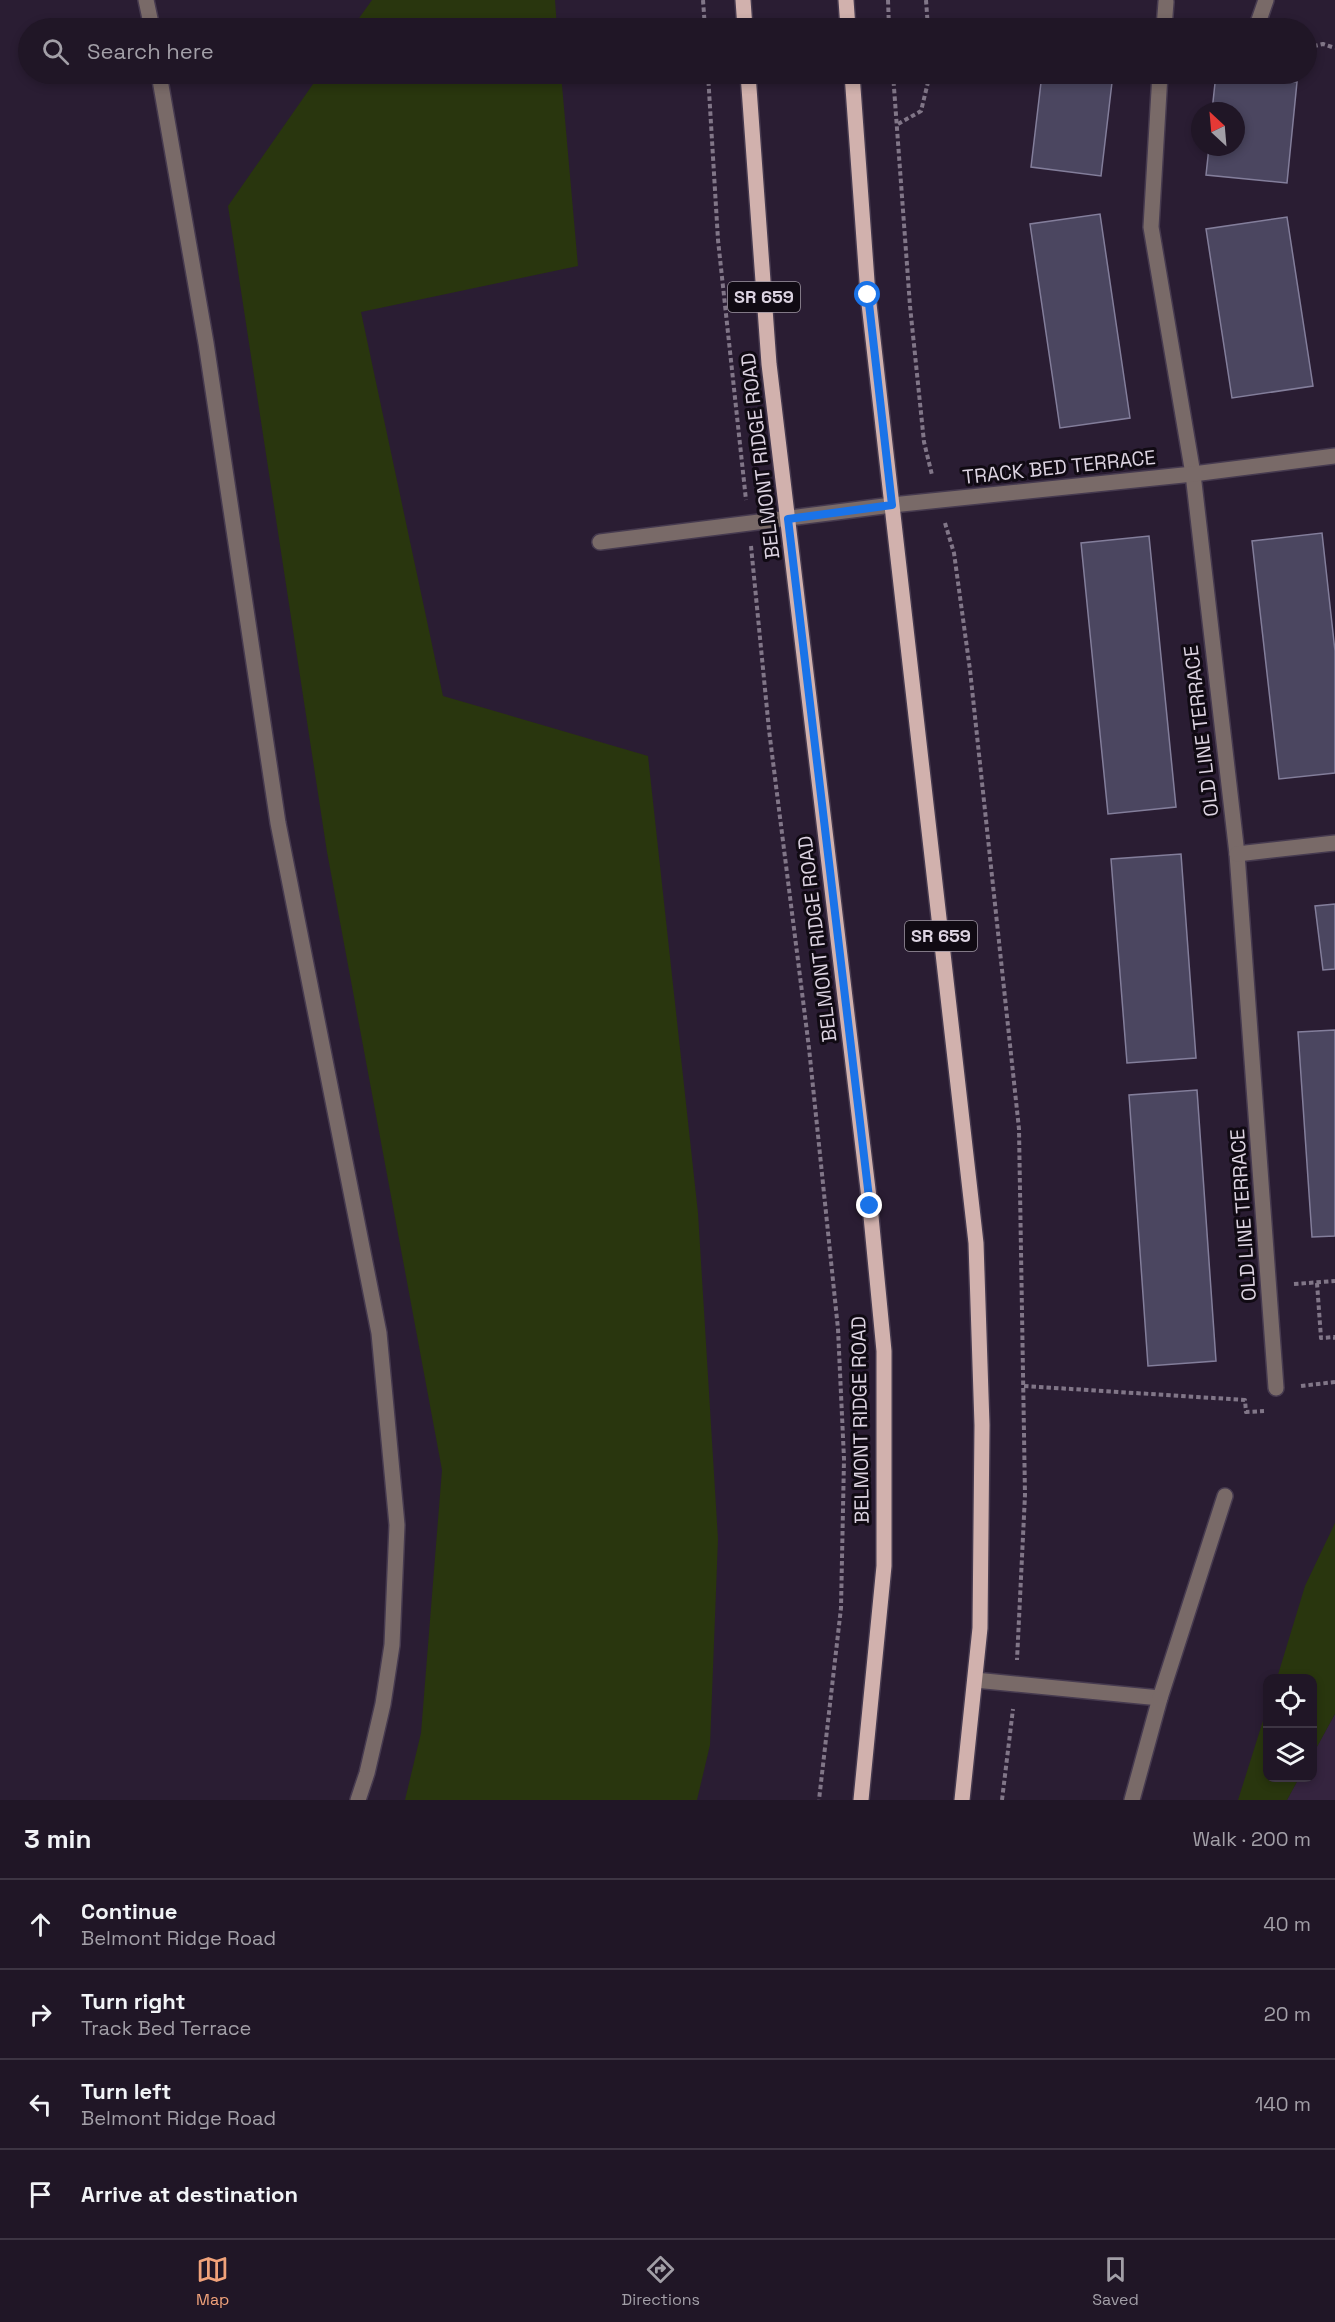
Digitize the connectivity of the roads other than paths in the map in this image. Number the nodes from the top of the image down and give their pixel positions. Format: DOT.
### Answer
graph roads {
  1 [pos="146,0"];
  2 [pos="743,0"];
  3 [pos="846,0"];
  4 [pos="1266,0"];
  5 [pos="1166,2"];
  6 [pos="150,18"];
  7 [pos="744,18"];
  8 [pos="847,18"];
  9 [pos="1165,18"];
  10 [pos="1260,18"];
  11 [pos="161,84"];
  12 [pos="749,84"];
  13 [pos="853,84"];
  14 [pos="1159,84"];
  15 [pos="1335,456"];
  16 [pos="1193,474"];
  17 [pos="892,505"];
  18 [pos="788,519"];
  19 [pos="600,542"];
  20 [pos="1335,843"];
  21 [pos="1237,854"];
  22 [pos="1276,1388"];
  23 [pos="1225,1496"];
  24 [pos="975,1680"];
  25 [pos="1160,1698"];
  26 [pos="358,1800"];
  27 [pos="861,1800"];
  28 [pos="962,1800"];
  29 [pos="1132,1800"];
  1 -- 6 [label="street"];
  2 -- 7 [label="main road"];
  3 -- 8 [label="main road"];
  4 -- 10 [label="street"];
  5 -- 9 [label="street"];
  11 -- 26 [label="street"];
  12 -- 18 [label="main road, BELMONT RIDGE ROAD / SR 659"];
  13 -- 17 [label="main road, SR 659"];
  14 -- 16 [label="street, OLD LINE TERRACE"];
  15 -- 16 [label="street, TRACK BED TERRACE"];
  16 -- 17 [label="street, TRACK BED TERRACE"];
  16 -- 21 [label="street, OLD LINE TERRACE"];
  17 -- 18 [label="street, TRACK BED TERRACE"];
  17 -- 24 [label="main road, SR 659"];
  18 -- 19 [label="street, TRACK BED TERRACE"];
  18 -- 27 [label="main road, BELMONT RIDGE ROAD / SR 659"];
  20 -- 21 [label="street"];
  21 -- 22 [label="street, OLD LINE TERRACE"];
  23 -- 25 [label="street"];
  24 -- 25 [label="street"];
  24 -- 28 [label="main road, SR 659"];
  25 -- 29 [label="street"];
}
